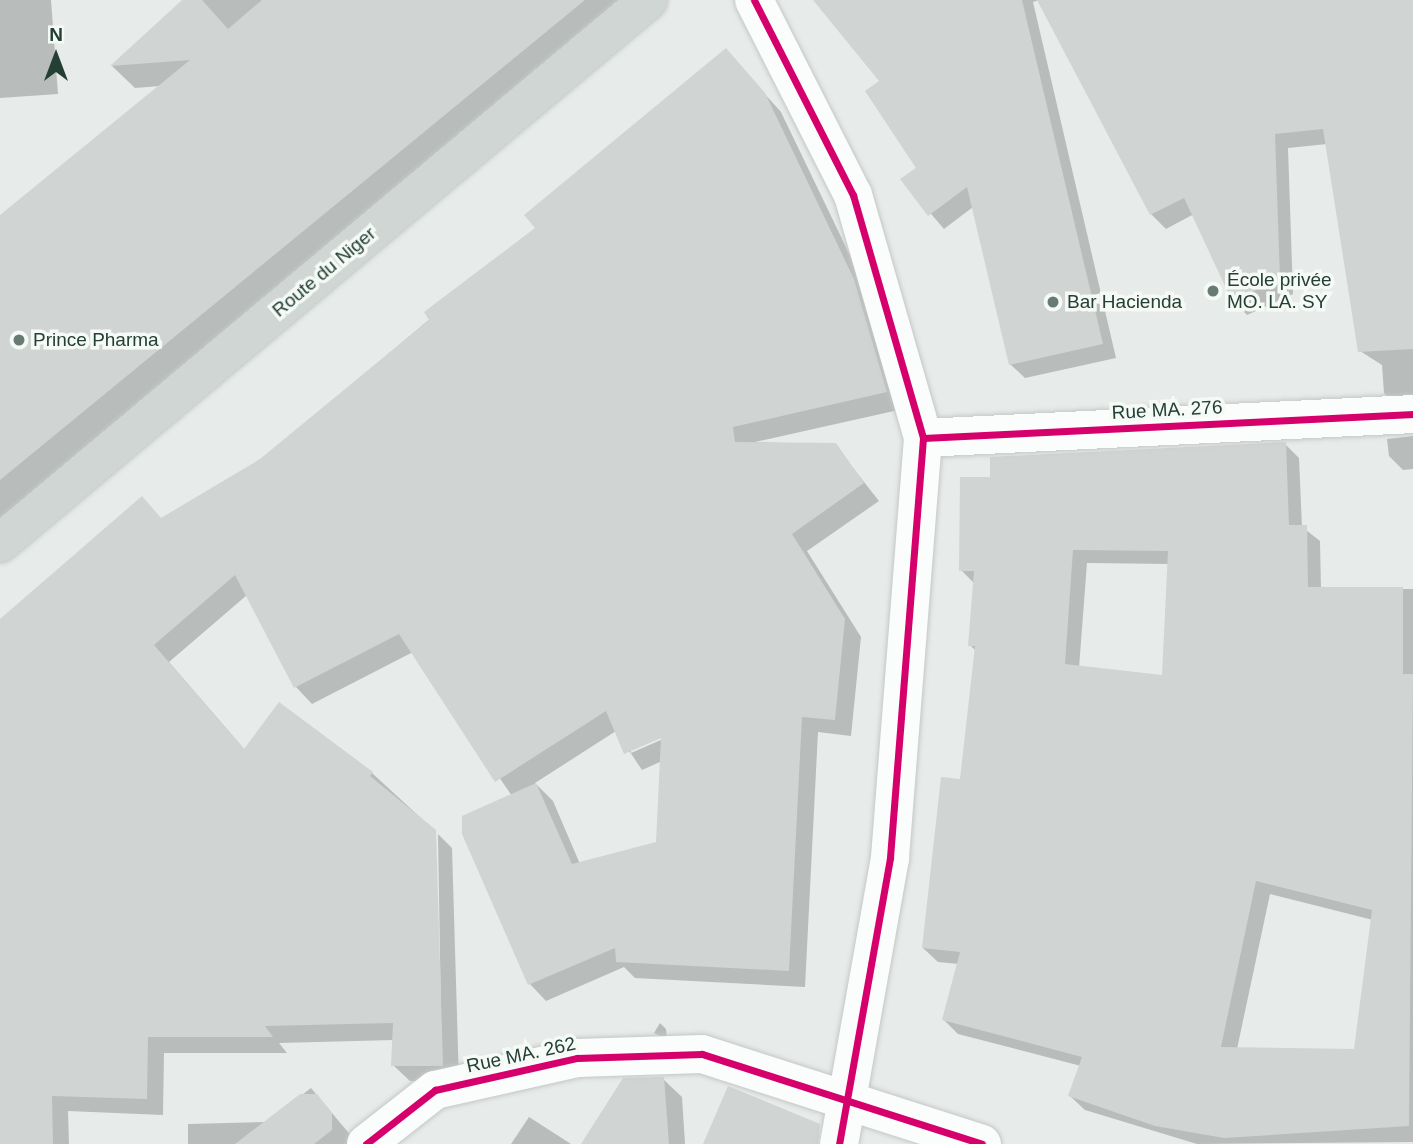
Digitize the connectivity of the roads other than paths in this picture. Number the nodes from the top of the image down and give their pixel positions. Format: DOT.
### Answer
graph roads {
  1 [pos="648,0"];
  2 [pos="754,0"];
  3 [pos="1413,414"];
  4 [pos="923,438"];
  5 [pos="0,543"];
  6 [pos="850,1106"];
  7 [pos="366,1144"];
  8 [pos="839,1144"];
  9 [pos="982,1144"];
  1 -- 5 [label="main road, Route du Niger"];
  2 -- 4 [label="street"];
  3 -- 4 [label="street, Rue MA. 276"];
  4 -- 6 [label="street"];
  6 -- 7 [label="street, Rue MA. 262"];
  6 -- 8 [label="street"];
  6 -- 9 [label="street, Rue MA. 262"];
}
